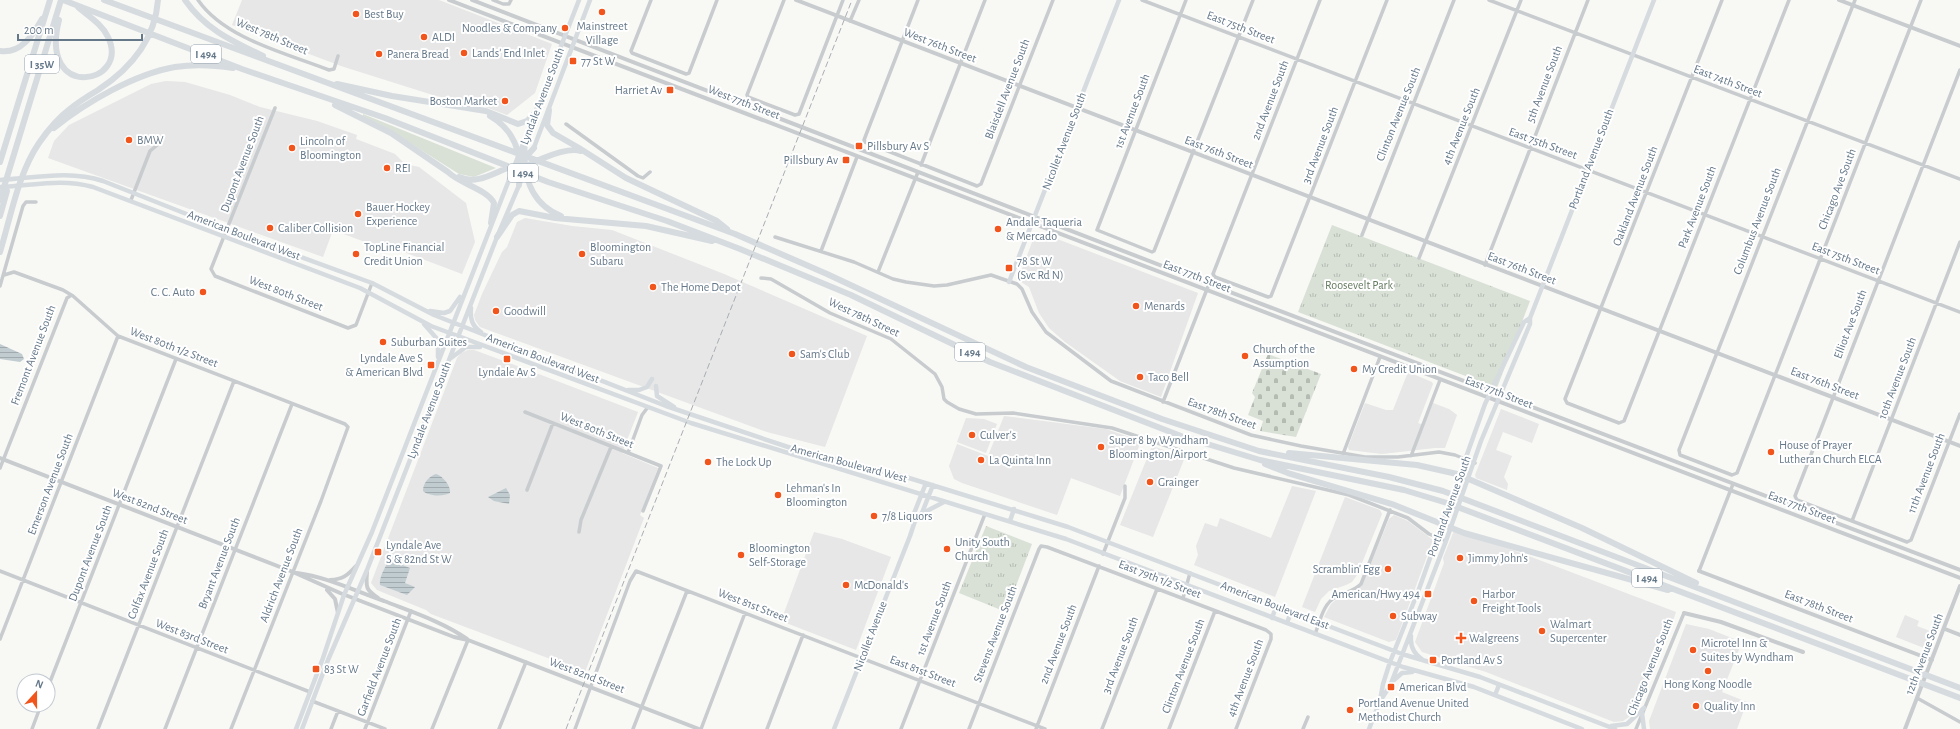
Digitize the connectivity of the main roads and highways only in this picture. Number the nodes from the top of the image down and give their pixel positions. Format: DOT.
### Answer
graph roads {
  1 [pos="63,0"];
  2 [pos="104,0"];
  3 [pos="158,0"];
  4 [pos="186,0"];
  5 [pos="579,0"];
  6 [pos="590,0"];
  7 [pos="1119,0"];
  8 [pos="1654,0"];
  9 [pos="50,2"];
  10 [pos="75,5"];
  11 [pos="0,51"];
  12 [pos="242,69"];
  13 [pos="302,74"];
  14 [pos="310,78"];
  15 [pos="308,93"];
  16 [pos="472,109"];
  17 [pos="538,110"];
  18 [pos="549,110"];
  19 [pos="525,141"];
  20 [pos="39,143"];
  21 [pos="534,148"];
  22 [pos="14,156"];
  23 [pos="592,156"];
  24 [pos="520,160"];
  25 [pos="0,162"];
  26 [pos="524,168"];
  27 [pos="448,172"];
  28 [pos="510,179"];
  29 [pos="0,180"];
  30 [pos="519,185"];
  31 [pos="0,187"];
  32 [pos="0,200"];
  33 [pos="0,216"];
  34 [pos="565,218"];
  35 [pos="492,223"];
  36 [pos="735,234"];
  37 [pos="497,237"];
  38 [pos="740,249"];
  39 [pos="0,252"];
  40 [pos="1009,282"];
  41 [pos="465,291"];
  42 [pos="472,301"];
  43 [pos="421,309"];
  44 [pos="1530,318"];
  45 [pos="420,320"];
  46 [pos="452,323"];
  47 [pos="462,327"];
  48 [pos="448,333"];
  49 [pos="458,336"];
  50 [pos="491,338"];
  51 [pos="488,348"];
  52 [pos="438,358"];
  53 [pos="449,361"];
  54 [pos="652,379"];
  55 [pos="656,386"];
  56 [pos="624,390"];
  57 [pos="682,412"];
  58 [pos="1259,451"];
  59 [pos="1243,455"];
  60 [pos="853,464"];
  61 [pos="850,473"];
  62 [pos="1460,475"];
  63 [pos="1469,480"];
  64 [pos="926,483"];
  65 [pos="933,486"];
  66 [pos="921,495"];
  67 [pos="929,497"];
  68 [pos="944,502"];
  69 [pos="1014,509"];
  70 [pos="921,514"];
  71 [pos="915,521"];
  72 [pos="1010,521"];
  73 [pos="1442,524"];
  74 [pos="1450,527"];
  75 [pos="1695,597"];
  76 [pos="1726,599"];
  77 [pos="1276,607"];
  78 [pos="1291,612"];
  79 [pos="1272,618"];
  80 [pos="1287,623"];
  81 [pos="1412,630"];
  82 [pos="1394,651"];
  83 [pos="1402,654"];
  84 [pos="1390,662"];
  85 [pos="1428,663"];
  86 [pos="1398,665"];
  87 [pos="1421,673"];
  88 [pos="1499,685"];
  89 [pos="1390,686"];
  90 [pos="1960,688"];
  91 [pos="1495,696"];
  92 [pos="1960,698"];
  93 [pos="1380,701"];
  94 [pos="1608,726"];
  95 [pos="296,729"];
  96 [pos="302,729"];
  97 [pos="834,729"];
  98 [pos="1369,729"];
  99 [pos="1582,729"];
  100 [pos="1615,729"];
  101 [pos="1644,729"];
  1 -- 10 [label="highway, I 494"];
  1 -- 10 [label="highway"];
  1 -- 22 [label="highway, I 35W"];
  2 -- 13 [label="highway, I 494"];
  3 -- 20 [label="highway"];
  4 -- 13 [label="highway"];
  5 -- 17 [label="main road, Lyndale Avenue South"];
  6 -- 18 [label="main road, Lyndale Avenue South"];
  7 -- 40 [label="main road, Nicollet Avenue South"];
  8 -- 44 [label="main road, Portland Avenue South"];
  9 -- 11 [label="highway"];
  9 -- 25 [label="highway, I 35W"];
  10 -- 12 [label="highway, I 494"];
  12 -- 15 [label="highway, I 494"];
  12 -- 20 [label="highway"];
  13 -- 14 [label="highway, I 494"];
  14 -- 16 [label="highway"];
  14 -- 36 [label="highway, I 494"];
  15 -- 27 [label="highway"];
  15 -- 38 [label="highway, I 494"];
  16 -- 17 [label="highway"];
  16 -- 24 [label="highway"];
  17 -- 19 [label="main road, Lyndale Avenue South"];
  18 -- 21 [label="main road, Lyndale Avenue South"];
  18 -- 23 [label="highway"];
  19 -- 24 [label="highway"];
  20 -- 39 [label="highway"];
  21 -- 24 [label="highway"];
  21 -- 26 [label="main road, Lyndale Avenue South"];
  22 -- 32 [label="highway, I 35W"];
  22 -- 33 [label="highway"];
  23 -- 26 [label="highway"];
  23 -- 36 [label="highway"];
  24 -- 26 [label="highway"];
  24 -- 27 [label="highway"];
  24 -- 28 [label="main road, Lyndale Avenue South"];
  26 -- 28 [label="highway"];
  26 -- 30 [label="highway"];
  26 -- 34 [label="highway"];
  27 -- 35 [label="highway"];
  28 -- 35 [label="main road, Lyndale Avenue South"];
  29 -- 43 [label="main road, American Boulevard West"];
  30 -- 37 [label="main road, Lyndale Avenue South"];
  31 -- 45 [label="main road, American Boulevard West"];
  34 -- 37 [label="highway"];
  34 -- 38 [label="highway"];
  35 -- 41 [label="main road, Lyndale Avenue South"];
  36 -- 58 [label="highway, I 494"];
  37 -- 42 [label="main road, Lyndale Avenue South"];
  38 -- 59 [label="highway, I 494"];
  41 -- 43 [label="main road"];
  41 -- 46 [label="main road, Lyndale Avenue South"];
  42 -- 47 [label="main road, Lyndale Avenue South"];
  42 -- 50 [label="main road"];
  43 -- 46 [label="main road, American Boulevard West"];
  44 -- 62 [label="main road, Portland Avenue South"];
  44 -- 63 [label="main road, Portland Avenue South"];
  45 -- 48 [label="main road, American Boulevard West"];
  45 -- 52 [label="main road"];
  46 -- 47 [label="main road, American Boulevard West"];
  46 -- 48 [label="main road, Lyndale Avenue South"];
  47 -- 49 [label="main road, Lyndale Avenue South"];
  47 -- 50 [label="main road, American Boulevard West"];
  48 -- 49 [label="main road, American Boulevard West"];
  48 -- 52 [label="main road, Lyndale Avenue South"];
  49 -- 51 [label="main road, American Boulevard West"];
  49 -- 53 [label="main road, Lyndale Avenue South"];
  50 -- 56 [label="main road, American Boulevard West"];
  51 -- 53 [label="main road"];
  51 -- 61 [label="main road, American Boulevard West"];
  52 -- 95 [label="main road, Lyndale Avenue South"];
  53 -- 96 [label="main road, Lyndale Avenue South"];
  54 -- 56 [label="main road"];
  55 -- 57 [label="main road"];
  56 -- 57 [label="main road, American Boulevard West"];
  57 -- 60 [label="main road, American Boulevard West"];
  58 -- 62 [label="highway"];
  58 -- 76 [label="highway, I 494"];
  59 -- 73 [label="highway"];
  59 -- 75 [label="highway, I 494"];
  60 -- 61 [label="main road"];
  60 -- 64 [label="main road, American Boulevard West"];
  61 -- 66 [label="main road, American Boulevard West"];
  62 -- 63 [label="highway"];
  62 -- 73 [label="main road, Portland Avenue South"];
  63 -- 74 [label="main road, Portland Avenue South"];
  63 -- 76 [label="highway"];
  64 -- 65 [label="main road, American Boulevard West"];
  64 -- 66 [label="main road, Nicollet Avenue"];
  65 -- 67 [label="main road"];
  65 -- 69 [label="main road, American Boulevard East"];
  66 -- 67 [label="main road, American Boulevard West"];
  66 -- 71 [label="main road, Nicollet Avenue"];
  67 -- 68 [label="main road, American Boulevard East"];
  67 -- 70 [label="main road, Nicollet Avenue"];
  68 -- 70 [label="main road"];
  68 -- 72 [label="main road, American Boulevard East"];
  69 -- 72 [label="main road"];
  69 -- 77 [label="main road, American Boulevard East"];
  70 -- 71 [label="main road, Nicollet Avenue"];
  71 -- 97 [label="main road, Nicollet Avenue"];
  72 -- 79 [label="main road, American Boulevard East"];
  73 -- 74 [label="highway"];
  73 -- 82 [label="main road, Portland Avenue South"];
  74 -- 75 [label="highway"];
  74 -- 81 [label="main road, Portland Avenue South"];
  75 -- 92 [label="highway, I 494"];
  76 -- 90 [label="highway, I 494"];
  77 -- 78 [label="main road, American Boulevard East"];
  77 -- 79 [label="main road"];
  78 -- 80 [label="main road"];
  78 -- 82 [label="main road, American Boulevard East"];
  79 -- 80 [label="main road, American Boulevard East"];
  80 -- 84 [label="main road, American Boulevard East"];
  81 -- 83 [label="main road, Portland Avenue South"];
  81 -- 85 [label="main road"];
  82 -- 83 [label="main road, American Boulevard East"];
  82 -- 84 [label="main road, Portland Avenue South"];
  83 -- 85 [label="main road, American Boulevard East"];
  83 -- 86 [label="main road, Portland Avenue South"];
  84 -- 86 [label="main road, American Boulevard East"];
  84 -- 93 [label="main road, Portland Avenue South"];
  85 -- 88 [label="main road, American Boulevard East"];
  86 -- 87 [label="main road, American Boulevard East"];
  86 -- 89 [label="main road, Portland Avenue South"];
  87 -- 89 [label="main road"];
  87 -- 91 [label="main road, American Boulevard East"];
  88 -- 91 [label="main road"];
  88 -- 94 [label="main road, American Boulevard East"];
  89 -- 93 [label="main road, Portland Avenue South"];
  91 -- 99 [label="main road, American Boulevard East"];
  93 -- 98 [label="main road, Portland Avenue South"];
  94 -- 100 [label="main road, American Boulevard East"];
  94 -- 101 [label="main road"];
}
